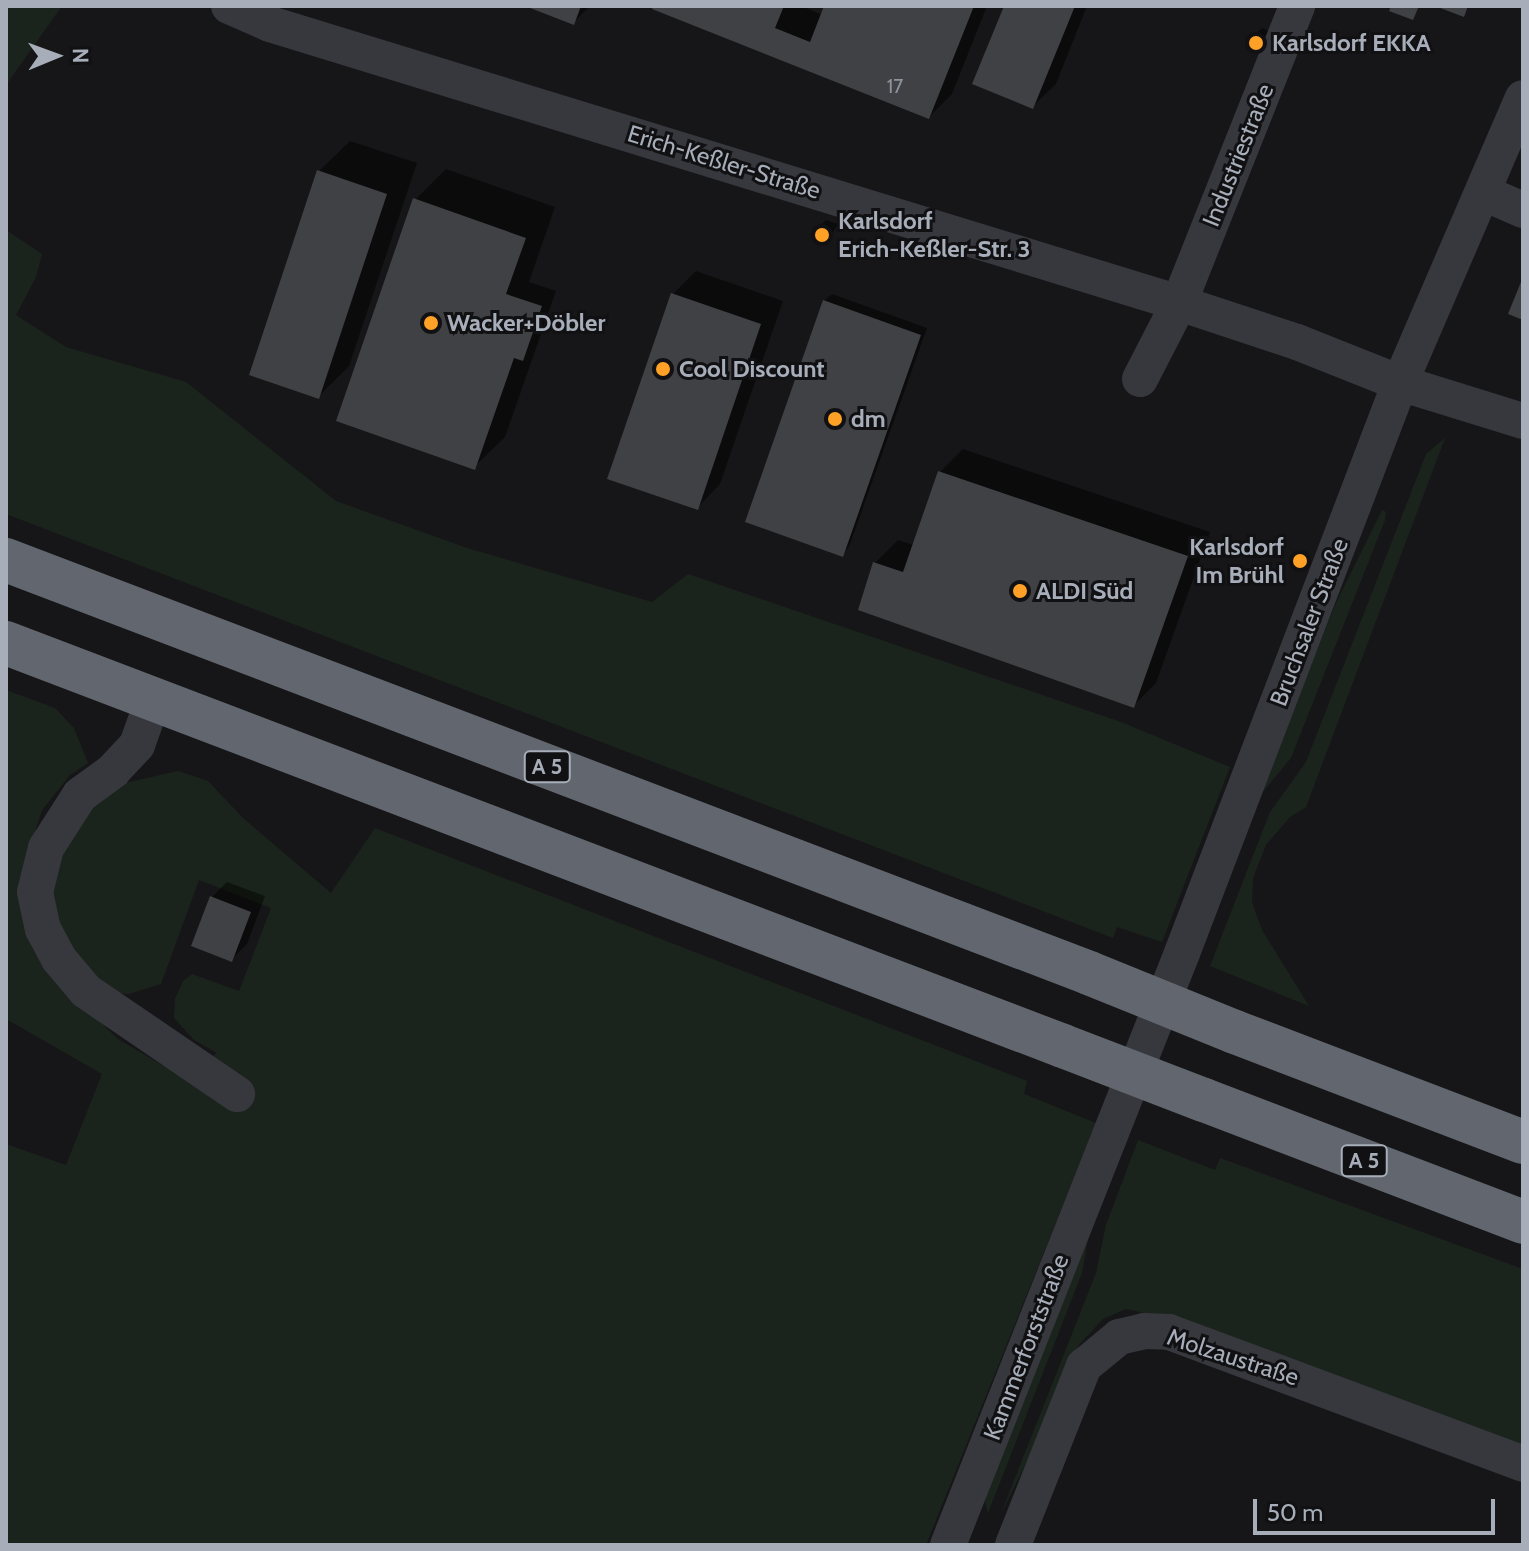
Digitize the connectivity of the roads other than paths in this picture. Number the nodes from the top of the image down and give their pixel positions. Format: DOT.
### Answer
graph roads {
  1 [pos="229,6"];
  2 [pos="1297,6"];
  3 [pos="1523,98"];
  4 [pos="1484,193"];
  5 [pos="1523,210"];
  6 [pos="1179,303"];
  7 [pos="1140,379"];
  8 [pos="1400,383"];
  9 [pos="1523,421"];
  10 [pos="6,560"];
  11 [pos="6,643"];
  12 [pos="153,700"];
  13 [pos="237,1094"];
  14 [pos="1523,1142"];
  15 [pos="1103,1149"];
  16 [pos="1523,1222"];
  17 [pos="1523,1464"];
  18 [pos="948,1545"];
  19 [pos="1013,1545"];
  1 -- 6 [label="street, Erich-Keßler-Straße"];
  2 -- 6 [label="street, Industriestraße"];
  3 -- 4 [label="street, Bruchsaler Straße"];
  4 -- 5 [label="street"];
  4 -- 8 [label="street, Bruchsaler Straße"];
  6 -- 7 [label="street, Industriestraße"];
  6 -- 8 [label="street, Erich-Keßler-Straße"];
  8 -- 9 [label="street, Erich-Keßler-Straße"];
  8 -- 15 [label="street, Bruchsaler Straße"];
  10 -- 14 [label="highway, A 5, bridge"];
  11 -- 12 [label="highway, A 5"];
  12 -- 13 [label="street"];
  12 -- 16 [label="highway, A 5, bridge"];
  15 -- 18 [label="street, Kammerforststraße"];
  17 -- 19 [label="street, Molzaustraße"];
}
